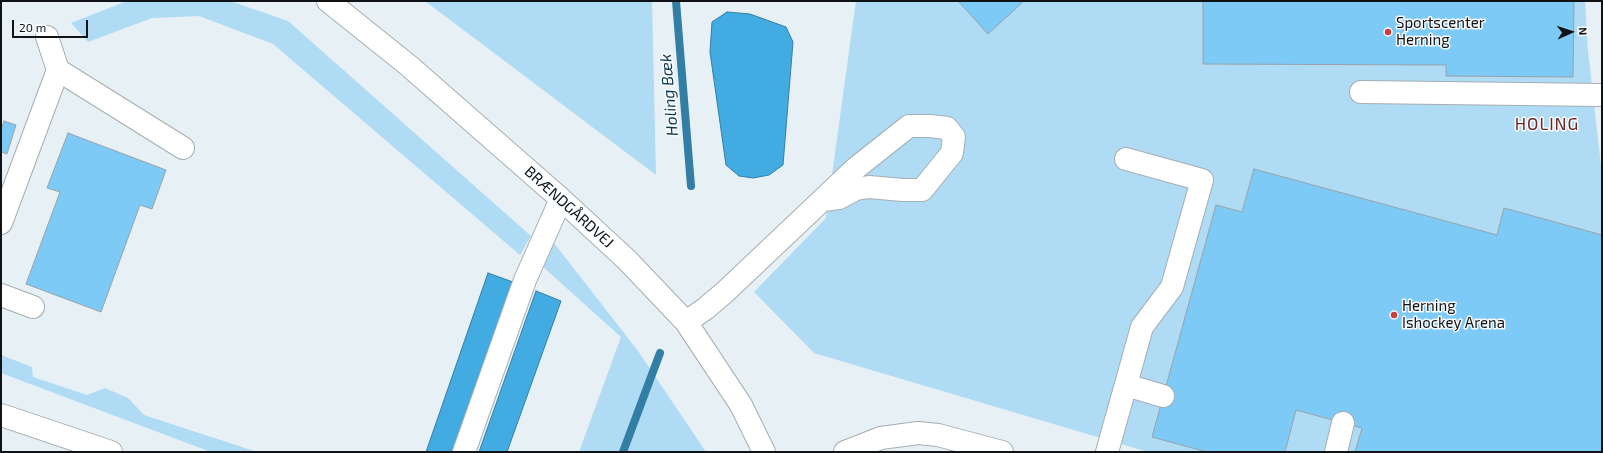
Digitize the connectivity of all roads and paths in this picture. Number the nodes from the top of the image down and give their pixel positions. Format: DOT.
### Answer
graph roads {
  1 [pos="328,1"];
  2 [pos="47,38"];
  3 [pos="58,70"];
  4 [pos="1361,92"];
  5 [pos="1602,95"];
  6 [pos="183,148"];
  7 [pos="1126,159"];
  8 [pos="561,199"];
  9 [pos="823,200"];
  10 [pos="1,223"];
  11 [pos="1,295"];
  12 [pos="33,307"];
  13 [pos="686,322"];
  14 [pos="1126,385"];
  15 [pos="1163,396"];
  16 [pos="1,415"];
  17 [pos="1343,423"];
  18 [pos="111,452"];
  19 [pos="464,452"];
  20 [pos="764,452"];
  21 [pos="845,452"];
  22 [pos="1002,452"];
  23 [pos="1107,452"];
  24 [pos="1336,452"];
  1 -- 8 [label="street, BRÆNDGÅRDVEJ"];
  2 -- 3 [label="street"];
  3 -- 6 [label="street"];
  3 -- 10 [label="street"];
  4 -- 5 [label="street"];
  7 -- 14 [label="street"];
  8 -- 13 [label="street, BRÆNDGÅRDVEJ"];
  8 -- 19 [label="street"];
  9 -- 9 [label="street"];
  9 -- 13 [label="street"];
  11 -- 12 [label="street"];
  13 -- 20 [label="street, BRÆNDGÅRDVEJ"];
  14 -- 15 [label="street"];
  14 -- 23 [label="street"];
  16 -- 18 [label="street"];
  17 -- 24 [label="street"];
  21 -- 22 [label="street"];
}
